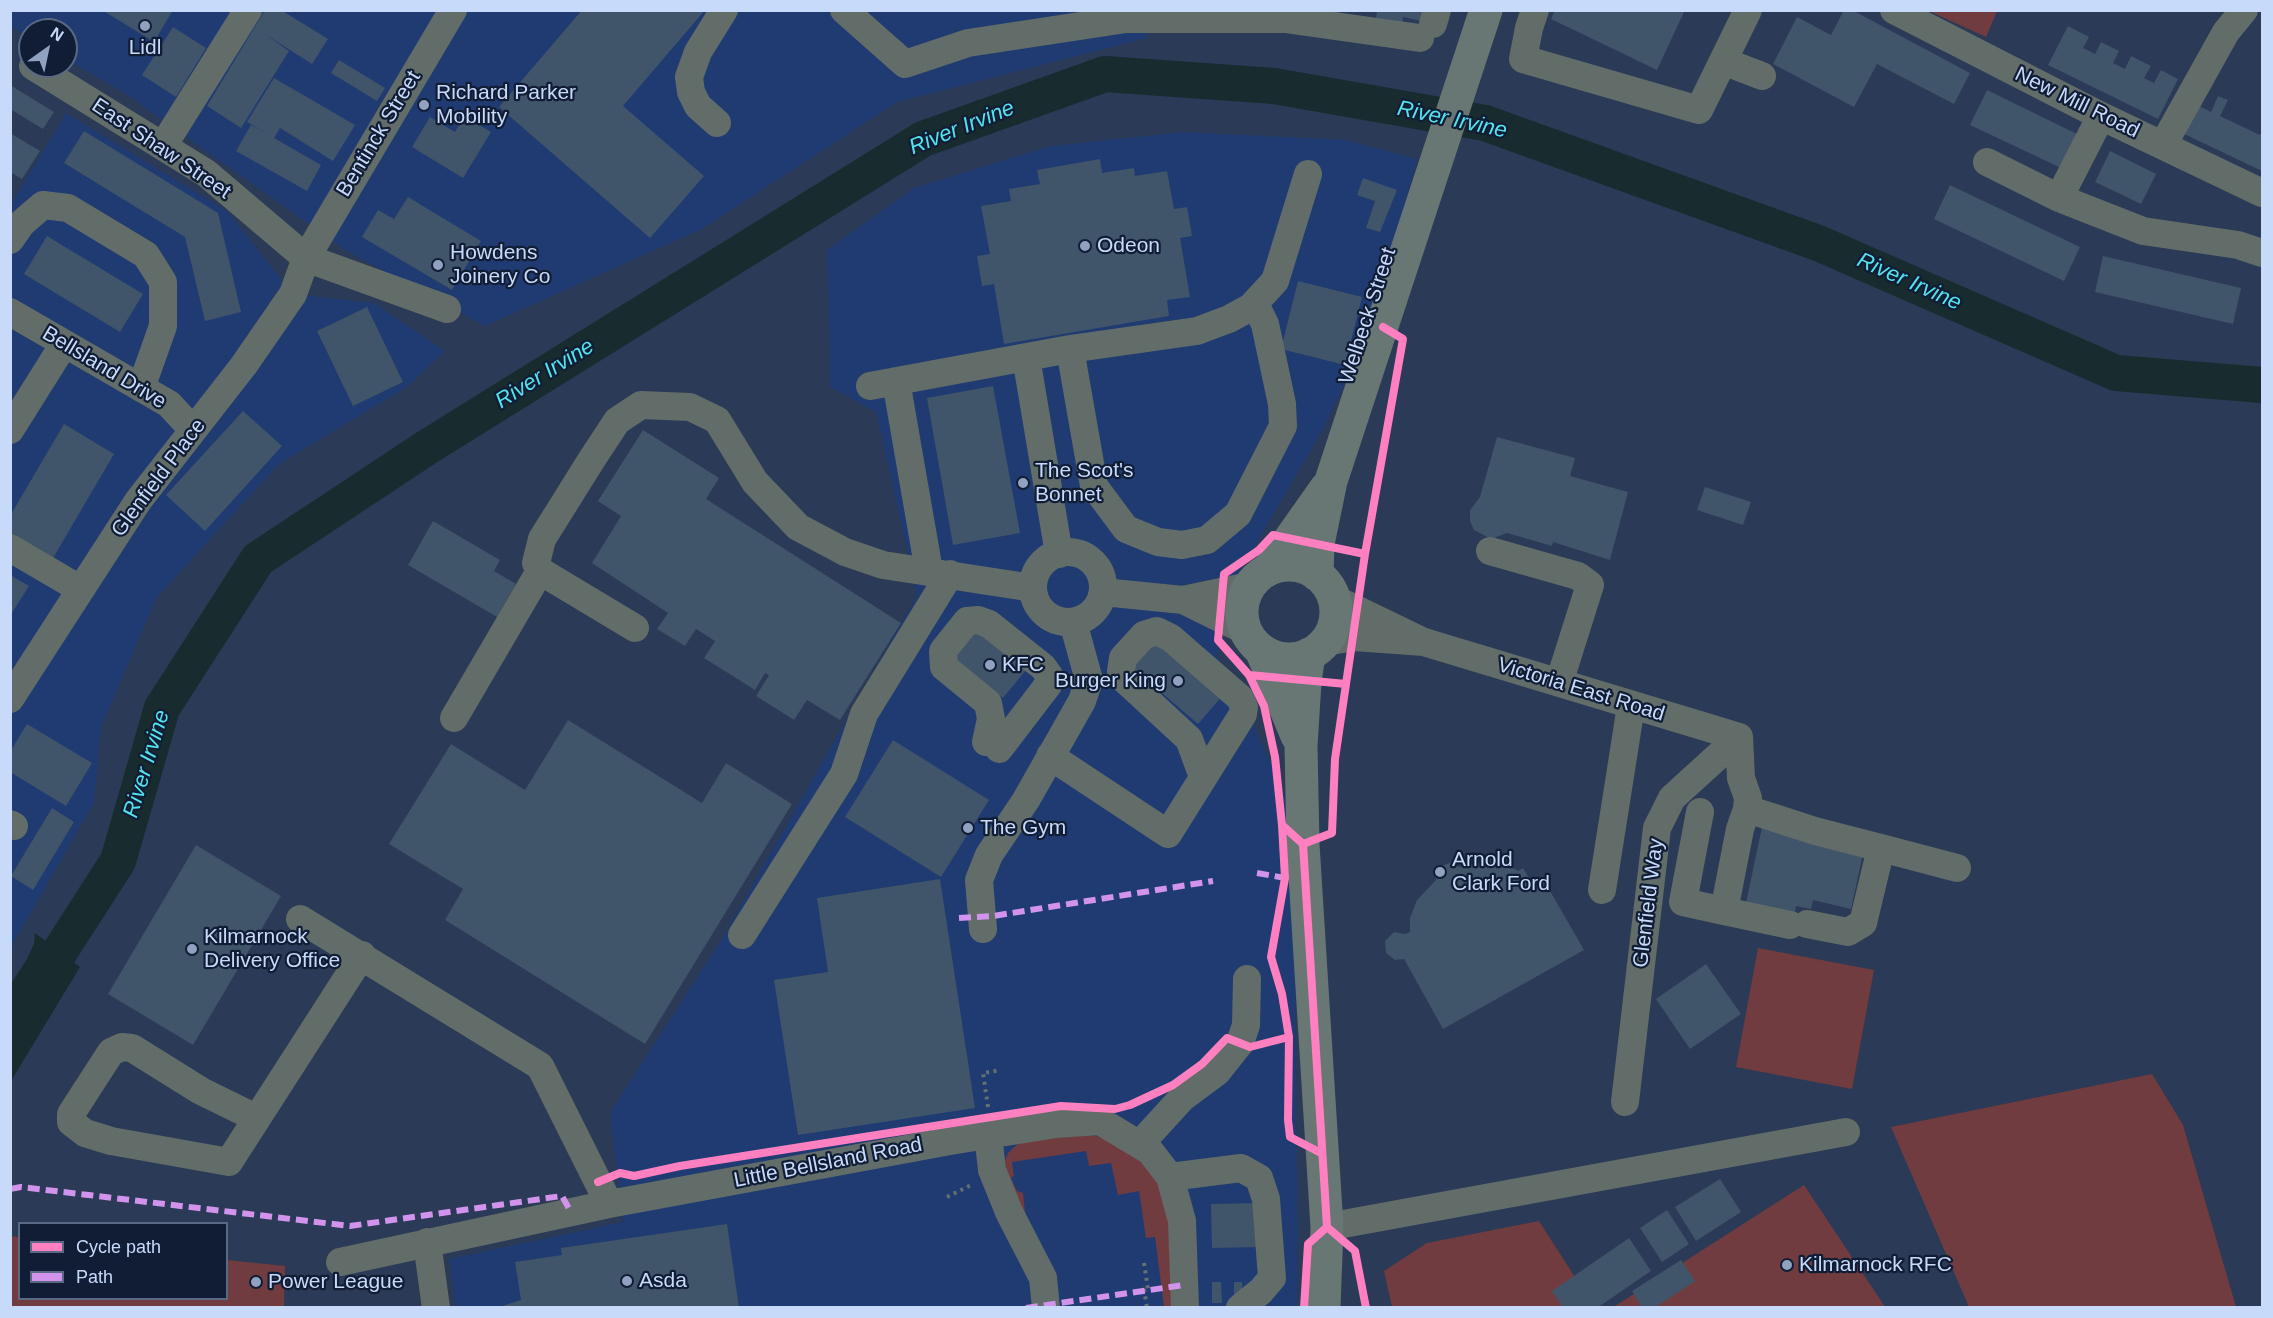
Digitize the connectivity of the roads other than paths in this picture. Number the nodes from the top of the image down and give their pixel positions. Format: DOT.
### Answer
graph roads {
  1 [pos="248,10"];
  2 [pos="453,10"];
  3 [pos="724,10"];
  4 [pos="844,10"];
  5 [pos="1486,10"];
  6 [pos="1535,10"];
  7 [pos="1749,10"];
  8 [pos="1894,10"];
  9 [pos="2244,10"];
  10 [pos="1343,18"];
  11 [pos="1430,24"];
  12 [pos="1723,61"];
  13 [pos="1762,76"];
  14 [pos="52,78"];
  15 [pos="2101,116"];
  16 [pos="717,123"];
  17 [pos="2163,145"];
  18 [pos="163,146"];
  19 [pos="1987,162"];
  20 [pos="1308,174"];
  21 [pos="2262,193"];
  22 [pos="2059,198"];
  23 [pos="10,240"];
  24 [pos="2262,253"];
  25 [pos="306,258"];
  26 [pos="1255,304"];
  27 [pos="447,309"];
  28 [pos="10,312"];
  29 [pos="64,344"];
  30 [pos="1070,349"];
  31 [pos="1026,357"];
  32 [pos="141,388"];
  33 [pos="10,430"];
  34 [pos="194,430"];
  35 [pos="1331,481"];
  36 [pos="10,548"];
  37 [pos="1490,551"];
  38 [pos="1059,554"];
  39 [pos="540,571"];
  40 [pos="939,573"];
  41 [pos="1259,578"];
  42 [pos="1325,586"];
  43 [pos="1033,588"];
  44 [pos="80,589"];
  45 [pos="1103,592"];
  46 [pos="1183,600"];
  47 [pos="1072,622"];
  48 [pos="635,628"];
  49 [pos="1253,640"];
  50 [pos="1424,642"];
  51 [pos="1317,648"];
  52 [pos="1559,683"];
  53 [pos="10,699"];
  54 [pos="1632,706"];
  55 [pos="454,718"];
  56 [pos="1738,736"];
  57 [pos="1301,746"];
  58 [pos="1050,756"];
  59 [pos="1203,777"];
  60 [pos="1747,809"];
  61 [pos="1700,812"];
  62 [pos="1881,848"];
  63 [pos="1957,868"];
  64 [pos="1602,890"];
  65 [pos="1724,911"];
  66 [pos="300,919"];
  67 [pos="983,928"];
  68 [pos="742,935"];
  69 [pos="373,962"];
  70 [pos="1247,979"];
  71 [pos="1625,1102"];
  72 [pos="256,1118"];
  73 [pos="988,1120"];
  74 [pos="1846,1132"];
  75 [pos="1140,1144"];
  76 [pos="1170,1177"];
  77 [pos="609,1204"];
  78 [pos="1327,1227"];
  79 [pos="427,1242"];
  80 [pos="340,1262"];
  81 [pos="436,1308"];
  82 [pos="1046,1308"];
  83 [pos="1185,1308"];
  84 [pos="1240,1308"];
  85 [pos="1324,1308"];
  1 -- 18 [label="street"];
  2 -- 25 [label="street, Bentinck Street"];
  3 -- 16 [label="street"];
  4 -- 10 [label="street"];
  5 -- 35 [label="main road, Welbeck Street"];
  6 -- 12 [label="street"];
  7 -- 12 [label="street"];
  8 -- 15 [label="street, New Mill Road"];
  9 -- 17 [label="street"];
  10 -- 11 [label="street"];
  12 -- 13 [label="street"];
  14 -- 18 [label="street, East Shaw Street"];
  15 -- 17 [label="street, New Mill Road"];
  15 -- 22 [label="street"];
  17 -- 21 [label="street, New Mill Road"];
  18 -- 25 [label="street, East Shaw Street"];
  19 -- 22 [label="street"];
  20 -- 26 [label="street"];
  22 -- 24 [label="street"];
  23 -- 32 [label="street"];
  25 -- 27 [label="street, East Shaw Street"];
  25 -- 34 [label="street, Glenfield Place"];
  26 -- 30 [label="street"];
  26 -- 30 [label="street"];
  28 -- 29 [label="street, Bellsland Drive"];
  29 -- 32 [label="street, Bellsland Drive"];
  29 -- 33 [label="street"];
  30 -- 31 [label="street"];
  31 -- 38 [label="street"];
  31 -- 40 [label="street"];
  32 -- 34 [label="street, Bellsland Drive"];
  34 -- 44 [label="street, Glenfield Place"];
  35 -- 41 [label="main road, Welbeck Street"];
  35 -- 42 [label="main road, Welbeck Street"];
  36 -- 44 [label="street"];
  37 -- 52 [label="street"];
  38 -- 43 [label="street"];
  38 -- 45 [label="street"];
  39 -- 40 [label="street"];
  39 -- 48 [label="street"];
  39 -- 55 [label="street"];
  40 -- 43 [label="street"];
  40 -- 68 [label="street"];
  41 -- 42 [label="main road"];
  41 -- 46 [label="street"];
  41 -- 49 [label="main road"];
  42 -- 50 [label="street, Victoria East Road"];
  42 -- 51 [label="main road"];
  43 -- 47 [label="street"];
  44 -- 53 [label="street, Glenfield Place"];
  45 -- 46 [label="street"];
  45 -- 47 [label="street"];
  46 -- 49 [label="street"];
  47 -- 58 [label="street"];
  49 -- 51 [label="main road"];
  49 -- 57 [label="main road"];
  50 -- 51 [label="street, Victoria East Road"];
  50 -- 52 [label="street, Victoria East Road"];
  51 -- 57 [label="main road"];
  52 -- 54 [label="street, Victoria East Road"];
  54 -- 56 [label="street, Victoria East Road"];
  54 -- 64 [label="street"];
  56 -- 60 [label="street"];
  56 -- 71 [label="street, Glenfield Way"];
  57 -- 78 [label="main road"];
  58 -- 59 [label="street"];
  58 -- 67 [label="street"];
  59 -- 59 [label="street"];
  60 -- 62 [label="street"];
  60 -- 65 [label="street"];
  61 -- 65 [label="street"];
  62 -- 63 [label="street"];
  62 -- 65 [label="street"];
  66 -- 69 [label="street"];
  69 -- 72 [label="street"];
  69 -- 77 [label="street"];
  70 -- 75 [label="street"];
  72 -- 72 [label="street"];
  73 -- 75 [label="street, Little Bellsland Road"];
  73 -- 77 [label="street, Little Bellsland Road"];
  73 -- 82 [label="street"];
  74 -- 78 [label="street"];
  75 -- 76 [label="street, Little Bellsland Road"];
  76 -- 83 [label="street, Little Bellsland Road"];
  76 -- 84 [label="street"];
  77 -- 79 [label="street, Little Bellsland Road"];
  78 -- 85 [label="main road"];
  79 -- 80 [label="street, Little Bellsland Road"];
  79 -- 81 [label="street"];
}
